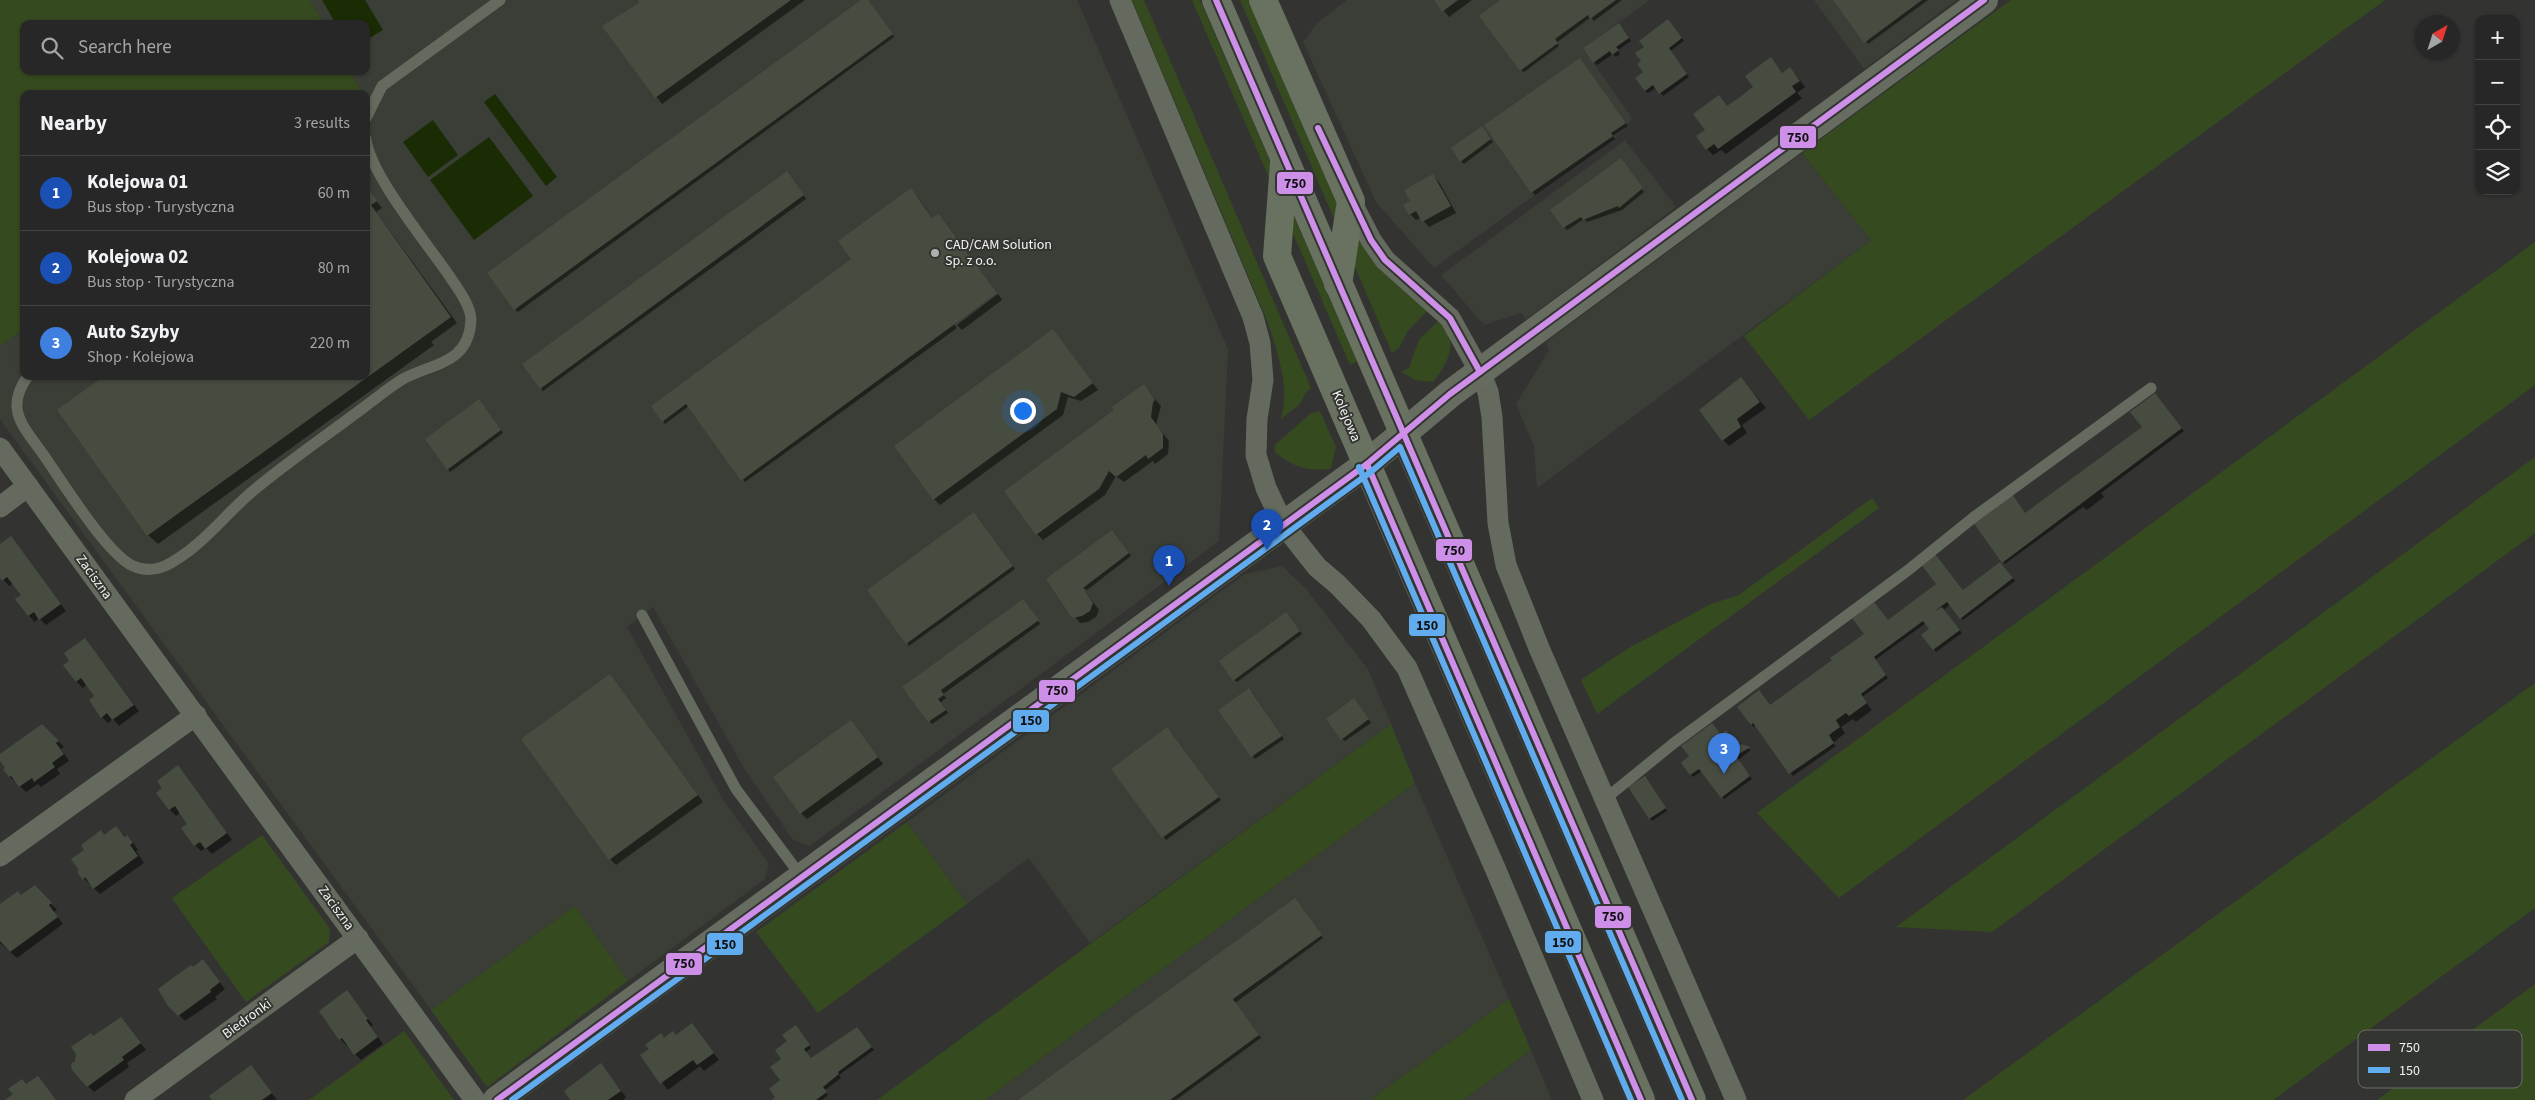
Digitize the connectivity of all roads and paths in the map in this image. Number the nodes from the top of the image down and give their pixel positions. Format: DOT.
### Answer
graph roads {
  1 [pos="500,0"];
  2 [pos="1120,0"];
  3 [pos="1216,0"];
  4 [pos="1263,0"];
  5 [pos="1984,0"];
  6 [pos="370,110"];
  7 [pos="370,156"];
  8 [pos="1285,160"];
  9 [pos="1351,201"];
  10 [pos="1338,284"];
  11 [pos="1480,372"];
  12 [pos="25,380"];
  13 [pos="2151,388"];
  14 [pos="1402,432"];
  15 [pos="0,448"];
  16 [pos="1367,464"];
  17 [pos="28,486"];
  18 [pos="0,507"];
  19 [pos="1284,524"];
  20 [pos="642,615"];
  21 [pos="196,715"];
  22 [pos="1605,799"];
  23 [pos="0,856"];
  24 [pos="801,876"];
  25 [pos="358,938"];
  26 [pos="135,1100"];
  27 [pos="476,1100"];
  28 [pos="497,1100"];
  29 [pos="1593,1100"];
  30 [pos="1641,1100"];
  31 [pos="1692,1100"];
  32 [pos="1736,1100"];
  1 -- 6 [label="lane"];
  2 -- 19 [label="street"];
  3 -- 8 [label="highway"];
  4 -- 9 [label="highway"];
  5 -- 11 [label="street"];
  7 -- 12 [label="lane"];
  8 -- 10 [label="highway"];
  8 -- 16 [label="highway, Kolejowa"];
  9 -- 10 [label="highway"];
  9 -- 11 [label="street"];
  10 -- 14 [label="highway"];
  11 -- 14 [label="street"];
  11 -- 22 [label="street"];
  13 -- 22 [label="lane"];
  14 -- 16 [label="street"];
  14 -- 31 [label="highway"];
  15 -- 17 [label="street, Zaciszna"];
  16 -- 19 [label="street"];
  16 -- 30 [label="highway, Kolejowa"];
  17 -- 18 [label="street"];
  17 -- 21 [label="street, Zaciszna"];
  19 -- 24 [label="street"];
  19 -- 29 [label="street"];
  20 -- 24 [label="lane"];
  21 -- 23 [label="street"];
  21 -- 25 [label="street, Zaciszna"];
  22 -- 32 [label="street"];
  24 -- 28 [label="street"];
  25 -- 26 [label="street, Biedronki"];
  25 -- 27 [label="street, Zaciszna"];
}
